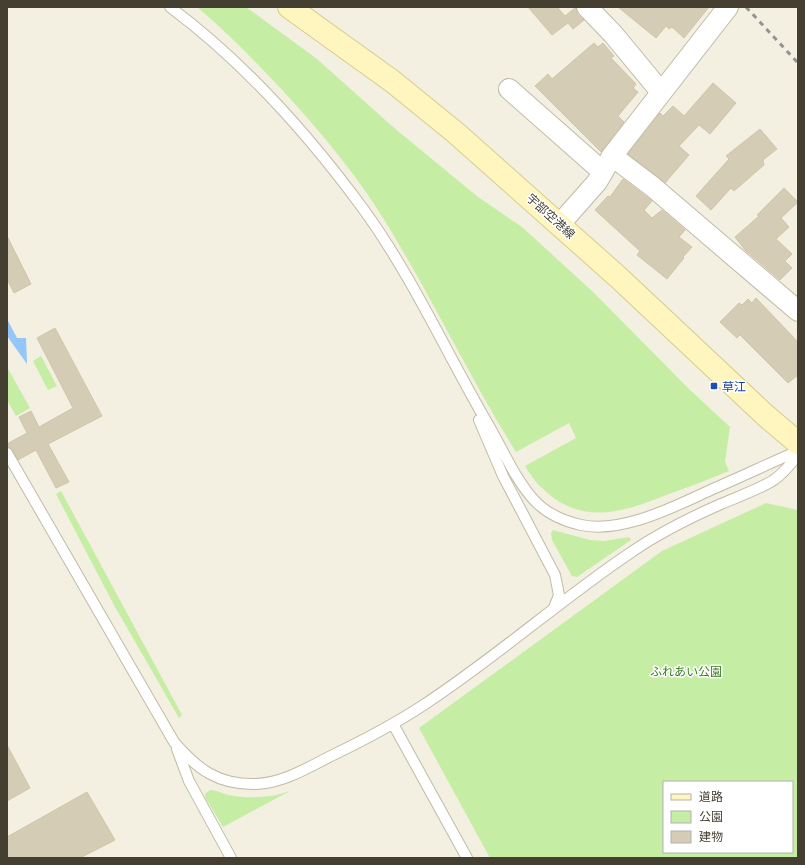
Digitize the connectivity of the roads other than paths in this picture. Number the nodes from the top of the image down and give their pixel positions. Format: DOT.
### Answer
graph roads {
  1 [pos="170,7"];
  2 [pos="289,7"];
  3 [pos="587,7"];
  4 [pos="728,7"];
  5 [pos="509,89"];
  6 [pos="661,92"];
  7 [pos="607,164"];
  8 [pos="560,224"];
  9 [pos="798,311"];
  10 [pos="460,376"];
  11 [pos="798,443"];
  12 [pos="798,451"];
  13 [pos="7,453"];
  14 [pos="798,455"];
  15 [pos="553,610"];
  16 [pos="393,724"];
  17 [pos="174,742"];
  18 [pos="228,857"];
  19 [pos="467,858"];
  1 -- 10 [label="lane"];
  2 -- 8 [label="main road, 宇部空港線"];
  3 -- 6 [label="street"];
  4 -- 6 [label="street"];
  5 -- 7 [label="street"];
  6 -- 7 [label="street"];
  7 -- 8 [label="street"];
  7 -- 9 [label="street"];
  8 -- 11 [label="main road, 宇部空港線"];
  10 -- 12 [label="lane"];
  10 -- 15 [label="lane"];
  13 -- 17 [label="lane"];
  14 -- 15 [label="lane"];
  15 -- 16 [label="lane"];
  16 -- 17 [label="lane"];
  16 -- 19 [label="lane"];
  17 -- 18 [label="lane"];
}
